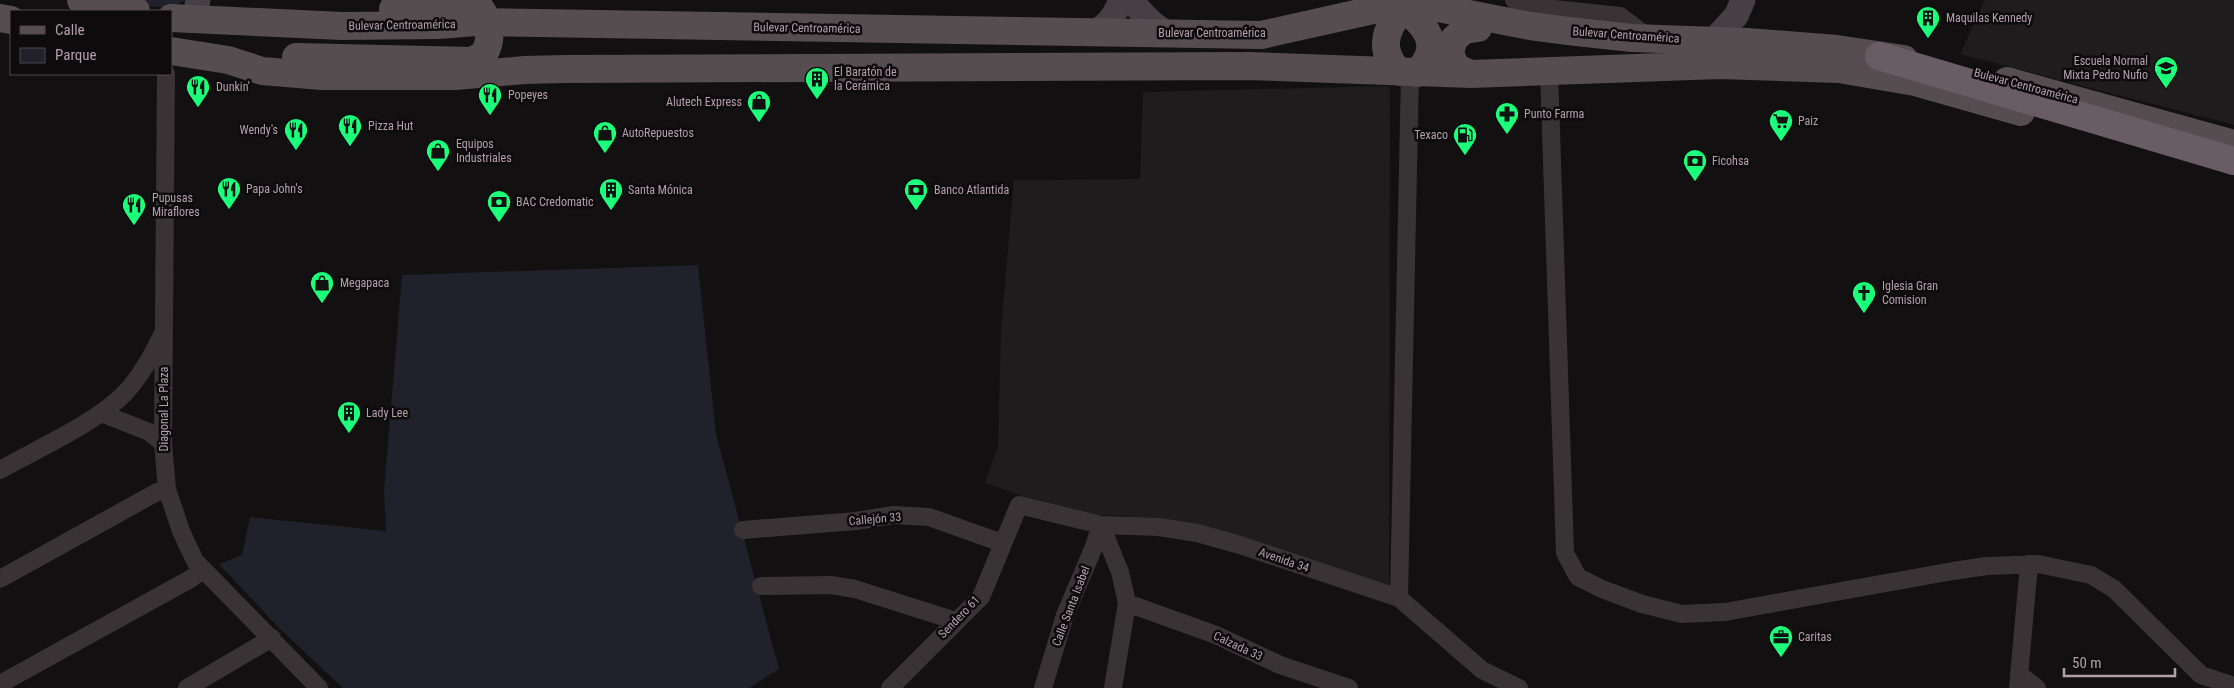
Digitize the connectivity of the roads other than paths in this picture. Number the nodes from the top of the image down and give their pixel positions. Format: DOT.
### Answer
graph roads {
  1 [pos="81,0"];
  2 [pos="451,0"];
  3 [pos="1120,0"];
  4 [pos="1132,0"];
  5 [pos="1514,0"];
  6 [pos="483,3"];
  7 [pos="1740,8"];
  8 [pos="131,10"];
  9 [pos="188,13"];
  10 [pos="1405,19"];
  11 [pos="232,21"];
  12 [pos="564,24"];
  13 [pos="1355,26"];
  14 [pos="1478,28"];
  15 [pos="1095,32"];
  16 [pos="1168,34"];
  17 [pos="1261,35"];
  18 [pos="1649,38"];
  19 [pos="1729,41"];
  20 [pos="172,51"];
  21 [pos="1879,56"];
  22 [pos="228,60"];
  23 [pos="1357,70"];
  24 [pos="1549,70"];
  25 [pos="1409,73"];
  26 [pos="1470,74"];
  27 [pos="166,75"];
  28 [pos="2232,146"];
  29 [pos="2234,171"];
  30 [pos="165,329"];
  31 [pos="101,413"];
  32 [pos="164,443"];
  33 [pos="0,470"];
  34 [pos="167,489"];
  35 [pos="1019,505"];
  36 [pos="1101,525"];
  37 [pos="743,530"];
  38 [pos="1002,543"];
  39 [pos="2029,564"];
  40 [pos="202,570"];
  41 [pos="0,579"];
  42 [pos="761,586"];
  43 [pos="1399,598"];
  44 [pos="1127,603"];
  45 [pos="956,621"];
  46 [pos="272,638"];
  47 [pos="2019,681"];
  48 [pos="0,684"];
  49 [pos="2234,686"];
  50 [pos="1513,687"];
  51 [pos="187,688"];
  52 [pos="319,688"];
  53 [pos="890,688"];
  54 [pos="1043,688"];
  55 [pos="1114,688"];
  56 [pos="1349,688"];
  57 [pos="2037,688"];
  1 -- 8 [label="main road"];
  2 -- 11 [label="main road"];
  3 -- 15 [label="street"];
  4 -- 16 [label="street"];
  5 -- 18 [label="street"];
  6 -- 12 [label="main road"];
  6 -- 22 [label="main road, bridge"];
  7 -- 19 [label="street"];
  9 -- 11 [label="main road, Bulevar Centroamérica"];
  10 -- 13 [label="main road"];
  10 -- 14 [label="main road"];
  10 -- 25 [label="main road"];
  10 -- 25 [label="main road"];
  11 -- 12 [label="main road, Bulevar Centroamérica"];
  12 -- 15 [label="main road, Bulevar Centroamérica"];
  13 -- 17 [label="main road"];
  13 -- 23 [label="main road"];
  14 -- 19 [label="main road"];
  14 -- 26 [label="main road"];
  15 -- 16 [label="main road, Bulevar Centroamérica"];
  16 -- 17 [label="main road, Bulevar Centroamérica"];
  17 -- 18 [label="main road, Bulevar Centroamérica"];
  18 -- 19 [label="main road, Bulevar Centroamérica"];
  19 -- 21 [label="main road, Bulevar Centroamérica"];
  20 -- 22 [label="main road, Bulevar Centroamérica"];
  21 -- 28 [label="highway"];
  21 -- 28 [label="main road, Bulevar Centroamérica"];
  22 -- 23 [label="main road, Bulevar Centroamérica"];
  23 -- 25 [label="main road, Bulevar Centroamérica"];
  24 -- 26 [label="main road, Bulevar Centroamérica"];
  24 -- 29 [label="main road, Bulevar Centroamérica"];
  24 -- 39 [label="street"];
  25 -- 26 [label="main road, Bulevar Centroamérica"];
  25 -- 43 [label="street"];
  27 -- 30 [label="street, Diagonal La Plaza"];
  30 -- 31 [label="street"];
  30 -- 32 [label="street, Diagonal La Plaza"];
  31 -- 32 [label="street"];
  31 -- 33 [label="street"];
  32 -- 34 [label="street, Diagonal La Plaza"];
  34 -- 40 [label="street, Diagonal La Plaza"];
  34 -- 41 [label="street"];
  35 -- 36 [label="street, Avenida 34"];
  35 -- 38 [label="street, Sendero 61"];
  36 -- 43 [label="street, Avenida 34"];
  36 -- 44 [label="street"];
  36 -- 54 [label="street, Calle Santa Isabel"];
  37 -- 38 [label="street, Callejón 33"];
  38 -- 45 [label="street, Sendero 61"];
  39 -- 47 [label="street"];
  39 -- 49 [label="street"];
  40 -- 46 [label="street, Diagonal La Plaza"];
  40 -- 48 [label="street"];
  42 -- 45 [label="street"];
  43 -- 50 [label="street, Avenida 34"];
  44 -- 55 [label="street"];
  44 -- 56 [label="street, Calzada 33"];
  45 -- 53 [label="street, Sendero 61"];
  46 -- 51 [label="street"];
  46 -- 52 [label="street, Diagonal La Plaza"];
  47 -- 57 [label="street"];
}
